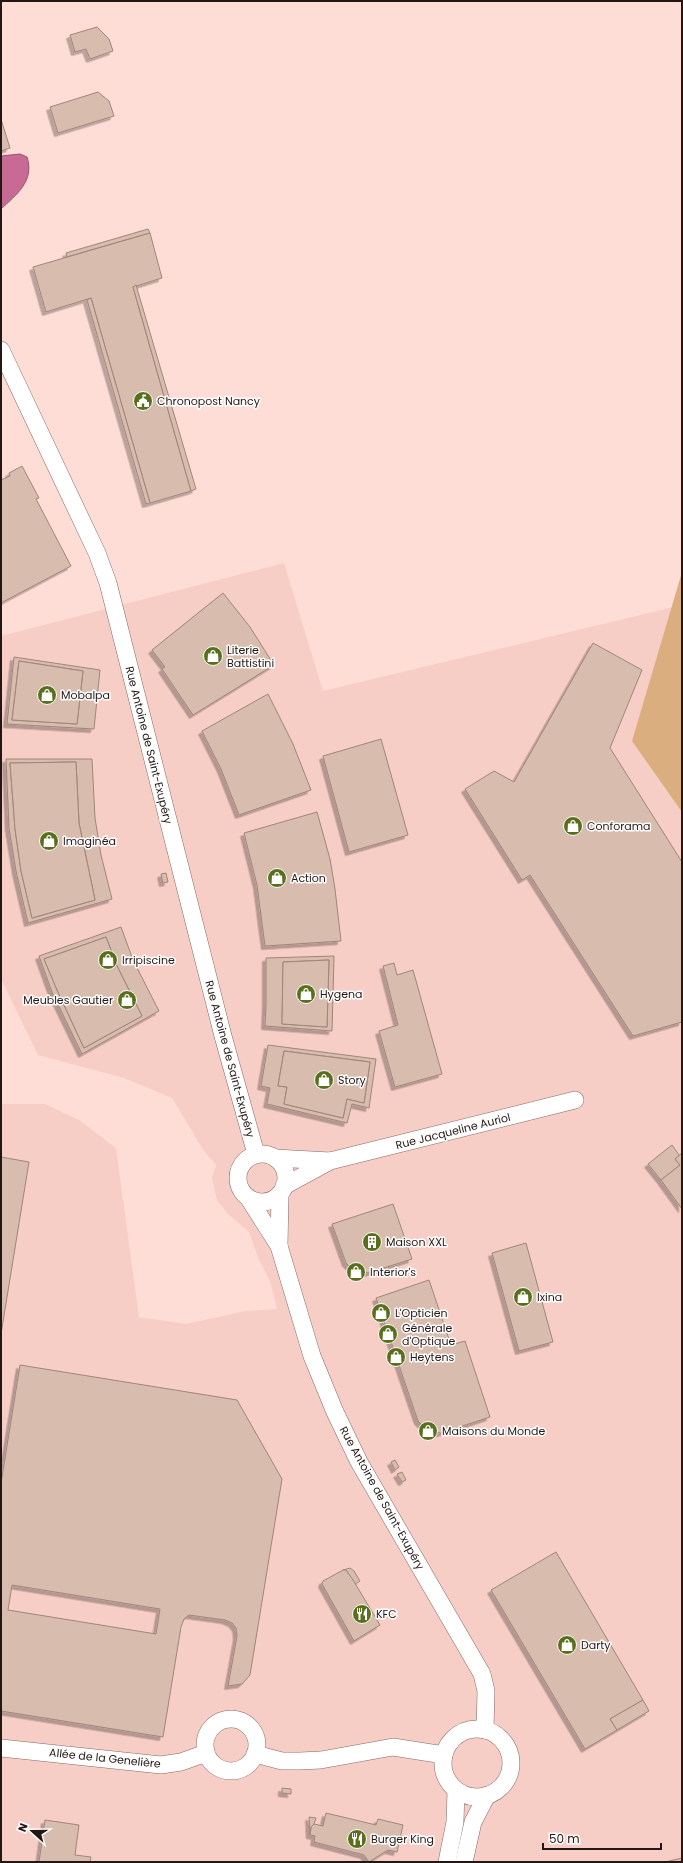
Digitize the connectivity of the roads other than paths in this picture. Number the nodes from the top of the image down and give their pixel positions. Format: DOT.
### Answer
graph roads {
  1 [pos="1,350"];
  2 [pos="575,1100"];
  3 [pos="256,1154"];
  4 [pos="275,1158"];
  5 [pos="330,1161"];
  6 [pos="282,1190"];
  7 [pos="249,1198"];
  8 [pos="279,1246"];
  9 [pos="485,1730"];
  10 [pos="1,1748"];
  11 [pos="206,1752"];
  12 [pos="255,1754"];
  13 [pos="444,1756"];
  14 [pos="456,1790"];
  15 [pos="487,1795"];
  16 [pos="447,1862"];
  17 [pos="464,1862"];
  1 -- 3 [label="street, Rue Antoine de Saint-Exupéry"];
  2 -- 5 [label="street, Rue Jacqueline Auriol"];
  3 -- 4 [label="street"];
  3 -- 7 [label="street"];
  4 -- 5 [label="street, Rue Jacqueline Auriol"];
  4 -- 6 [label="street"];
  5 -- 6 [label="street, Rue Jacqueline Auriol"];
  6 -- 7 [label="street"];
  6 -- 8 [label="street, Rue Antoine de Saint-Exupéry"];
  7 -- 8 [label="street, Rue Antoine de Saint-Exupéry"];
  8 -- 9 [label="street, Rue Antoine de Saint-Exupéry"];
  9 -- 13 [label="street"];
  9 -- 15 [label="street"];
  10 -- 11 [label="street, Allée de la Genelière"];
  11 -- 12 [label="street"];
  11 -- 12 [label="street"];
  12 -- 13 [label="street"];
  13 -- 14 [label="street"];
  14 -- 15 [label="street"];
  14 -- 16 [label="street"];
  15 -- 17 [label="street"];
}
